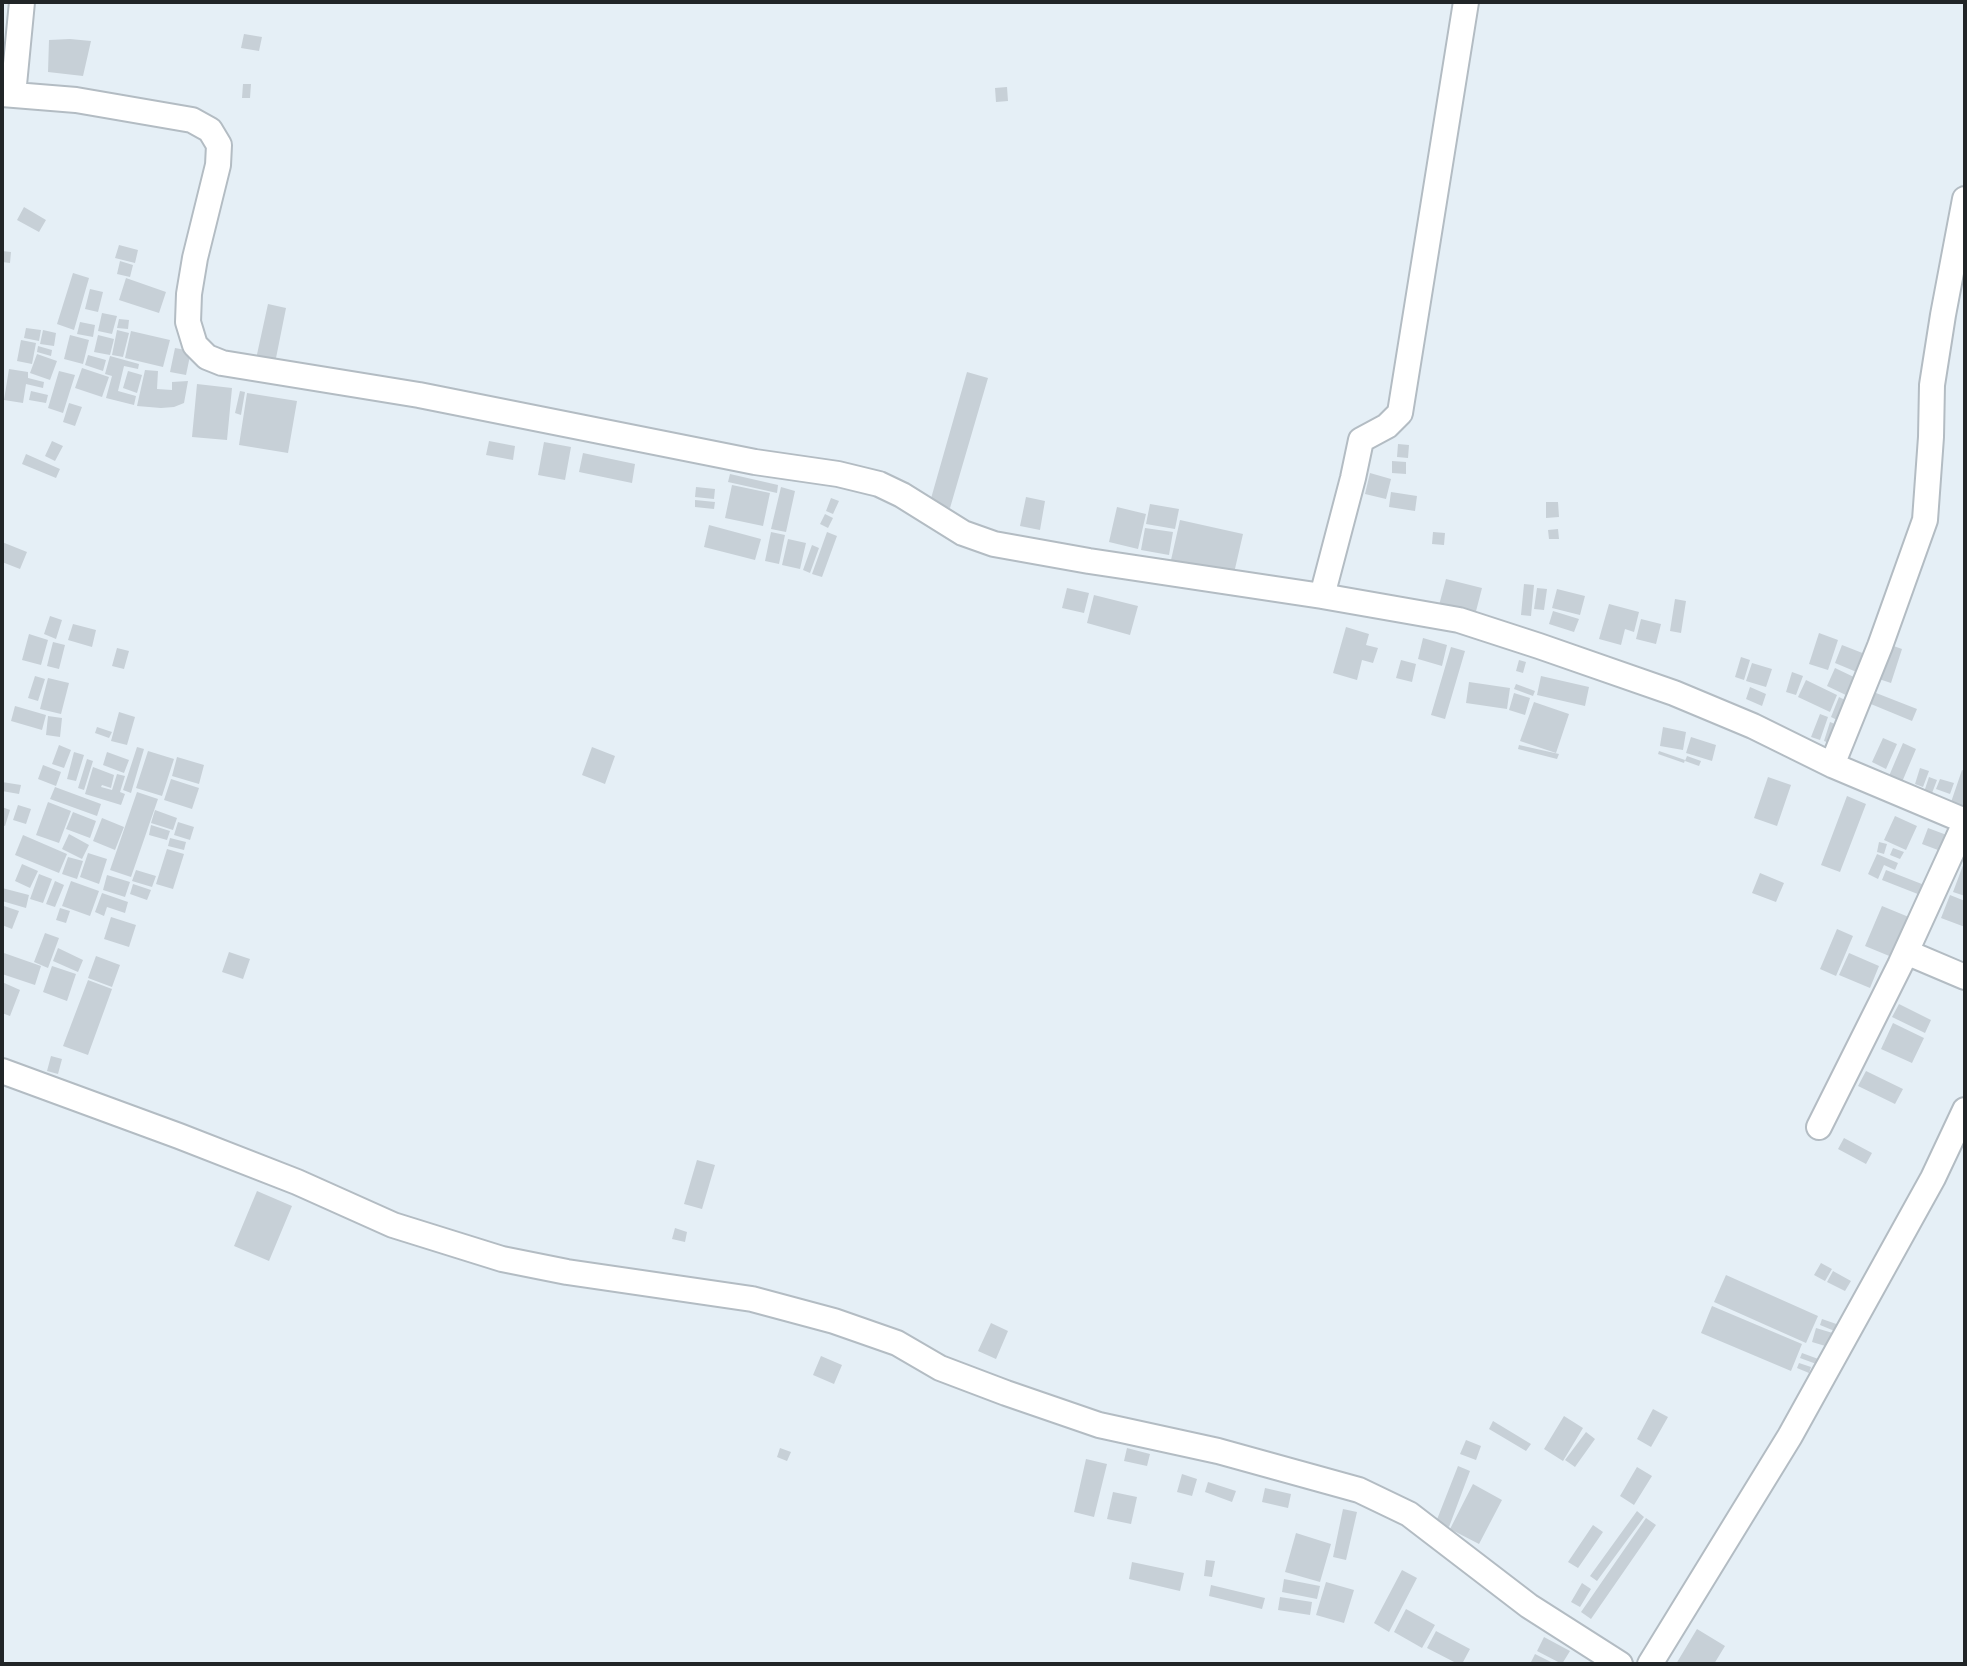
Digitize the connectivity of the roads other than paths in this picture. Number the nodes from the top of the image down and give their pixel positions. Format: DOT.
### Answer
graph roads {
  1 [pos="22,2"];
  2 [pos="1466,2"];
  3 [pos="8,95"];
  4 [pos="1965,199"];
  5 [pos="1322,596"];
  6 [pos="1832,765"];
  7 [pos="1965,822"];
  8 [pos="1906,952"];
  9 [pos="1965,977"];
  10 [pos="2,1071"];
  11 [pos="1965,1110"];
  12 [pos="1819,1127"];
  13 [pos="1620,1664"];
  14 [pos="1650,1664"];
  1 -- 3 [label="street"];
  2 -- 5 [label="street"];
  3 -- 5 [label="street"];
  4 -- 6 [label="street"];
  5 -- 6 [label="street"];
  6 -- 7 [label="street"];
  7 -- 8 [label="street"];
  8 -- 9 [label="street"];
  8 -- 12 [label="street"];
  10 -- 13 [label="street"];
  11 -- 14 [label="street"];
}
